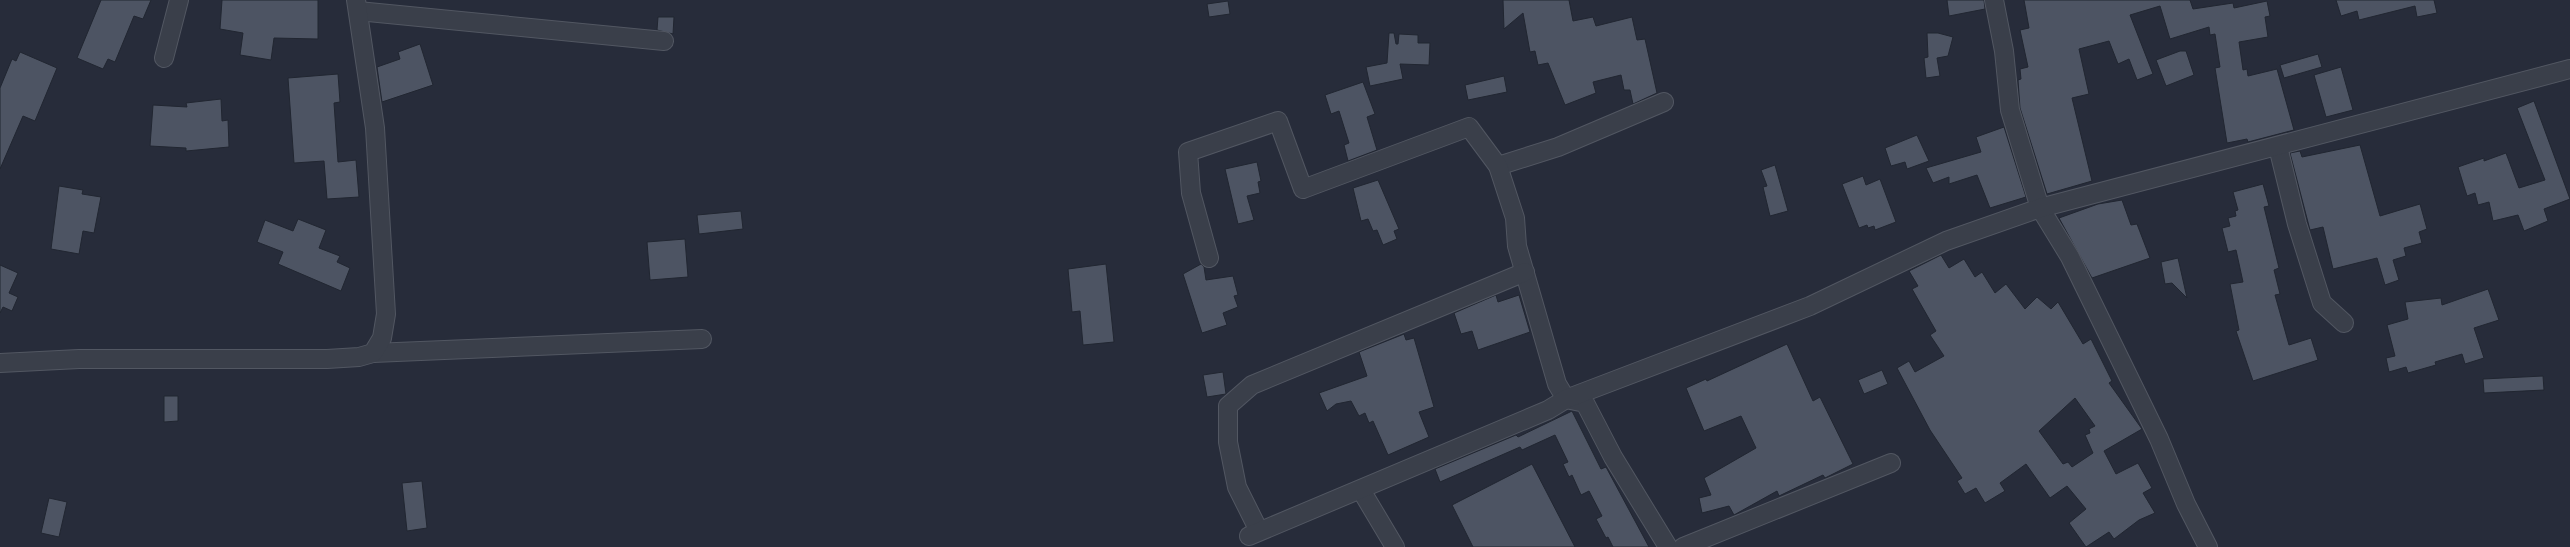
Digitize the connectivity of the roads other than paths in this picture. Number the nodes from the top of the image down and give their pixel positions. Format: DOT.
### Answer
graph roads {
  1 [pos="179,0"];
  2 [pos="1994,0"];
  3 [pos="357,5"];
  4 [pos="664,41"];
  5 [pos="164,58"];
  6 [pos="2570,69"];
  7 [pos="1664,102"];
  8 [pos="2278,147"];
  9 [pos="1498,166"];
  10 [pos="2040,208"];
  11 [pos="1209,258"];
  12 [pos="1525,272"];
  13 [pos="2344,324"];
  14 [pos="702,338"];
  15 [pos="373,353"];
  16 [pos="0,363"];
  17 [pos="1566,399"];
  18 [pos="1891,464"];
  19 [pos="1361,490"];
  20 [pos="1396,547"];
  21 [pos="1668,547"];
  22 [pos="1684,547"];
  23 [pos="2208,547"];
  1 -- 5 [label="street"];
  2 -- 10 [label="street"];
  3 -- 4 [label="street"];
  3 -- 15 [label="street"];
  6 -- 8 [label="street"];
  7 -- 9 [label="street"];
  8 -- 10 [label="street"];
  8 -- 13 [label="street"];
  9 -- 11 [label="street"];
  9 -- 12 [label="street"];
  10 -- 17 [label="street"];
  10 -- 23 [label="street"];
  12 -- 17 [label="street"];
  12 -- 19 [label="street"];
  14 -- 15 [label="street"];
  15 -- 16 [label="street"];
  17 -- 19 [label="street"];
  17 -- 21 [label="street"];
  18 -- 22 [label="street"];
  19 -- 20 [label="street"];
}
